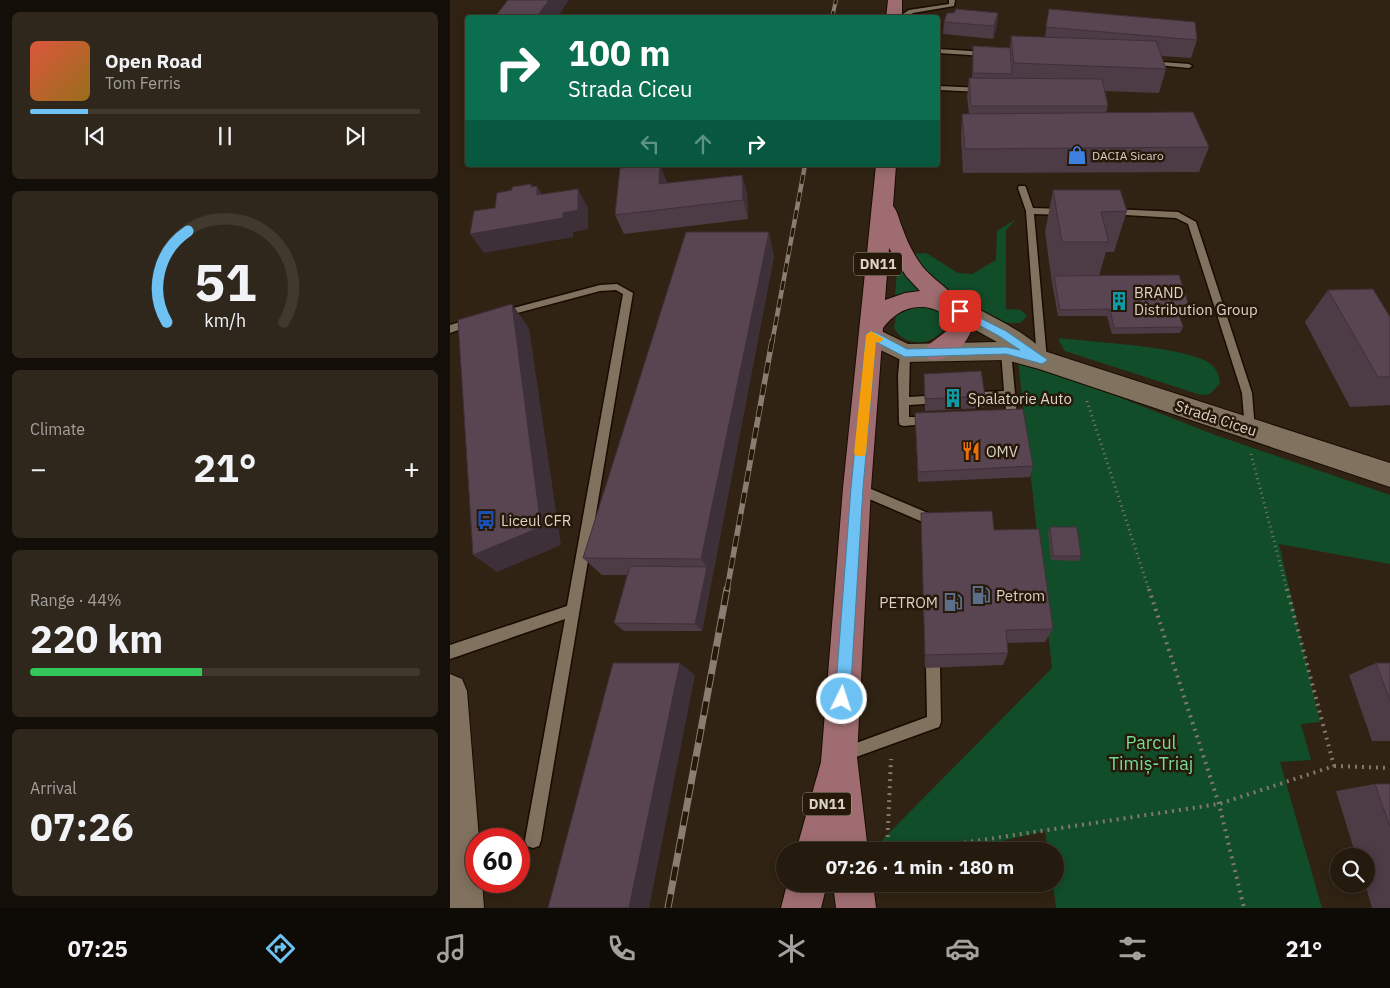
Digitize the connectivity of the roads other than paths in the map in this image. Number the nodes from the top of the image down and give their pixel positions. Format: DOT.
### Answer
graph roads {
  1 [pos="895,0"];
  2 [pos="952,0"];
  3 [pos="894,15"];
  4 [pos="905,15"];
  5 [pos="940,51"];
  6 [pos="996,54"];
  7 [pos="1140,63"];
  8 [pos="1189,66"];
  9 [pos="940,88"];
  10 [pos="987,90"];
  11 [pos="886,167"];
  12 [pos="1022,188"];
  13 [pos="884,204"];
  14 [pos="1030,211"];
  15 [pos="1075,212"];
  16 [pos="1103,212"];
  17 [pos="947,304"];
  18 [pos="450,329"];
  19 [pos="872,330"];
  20 [pos="1006,350"];
  21 [pos="937,352"];
  22 [pos="905,353"];
  23 [pos="1042,360"];
  24 [pos="1010,395"];
  25 [pos="981,396"];
  26 [pos="925,400"];
  27 [pos="903,401"];
  28 [pos="992,416"];
  29 [pos="943,419"];
  30 [pos="1250,438"];
  31 [pos="1390,475"];
  32 [pos="857,488"];
  33 [pos="931,531"];
  34 [pos="573,610"];
  35 [pos="450,652"];
  36 [pos="933,667"];
  37 [pos="450,691"];
  38 [pos="839,757"];
  39 [pos="533,840"];
  40 [pos="817,842"];
  41 [pos="848,842"];
  42 [pos="805,892"];
  43 [pos="854,892"];
  44 [pos="464,908"];
  45 [pos="801,908"];
  46 [pos="856,908"];
  1 -- 3 [label="main road"];
  2 -- 4 [label="lane"];
  5 -- 6 [label="lane"];
  7 -- 8 [label="lane"];
  9 -- 10 [label="lane"];
  11 -- 13 [label="main road, DN11"];
  12 -- 14 [label="lane"];
  13 -- 17 [label="main road, Strada Ciceu"];
  13 -- 19 [label="main road, DN11"];
  14 -- 15 [label="lane"];
  14 -- 23 [label="lane"];
  16 -- 30 [label="lane"];
  17 -- 19 [label="main road, Strada Ciceu"];
  17 -- 21 [label="main road"];
  17 -- 23 [label="street, Strada Ciceu"];
  18 -- 34 [label="lane"];
  19 -- 22 [label="street, Strada Ciceu"];
  19 -- 32 [label="main road, DN11"];
  20 -- 21 [label="street, Strada Ciceu"];
  20 -- 23 [label="street, Strada Ciceu"];
  20 -- 24 [label="lane"];
  21 -- 22 [label="street, Strada Ciceu"];
  22 -- 27 [label="lane"];
  23 -- 30 [label="street, Strada Ciceu"];
  24 -- 25 [label="lane"];
  24 -- 28 [label="lane"];
  26 -- 27 [label="lane"];
  27 -- 29 [label="lane"];
  30 -- 31 [label="street, Strada Ciceu"];
  32 -- 33 [label="lane"];
  32 -- 38 [label="main road, DN11"];
  34 -- 35 [label="lane"];
  34 -- 39 [label="lane"];
  36 -- 38 [label="lane"];
  37 -- 44 [label="street"];
  38 -- 40 [label="main road, DN11"];
  38 -- 41 [label="main road, DN11"];
  42 -- 45 [label="main road"];
  43 -- 46 [label="main road"];
}
